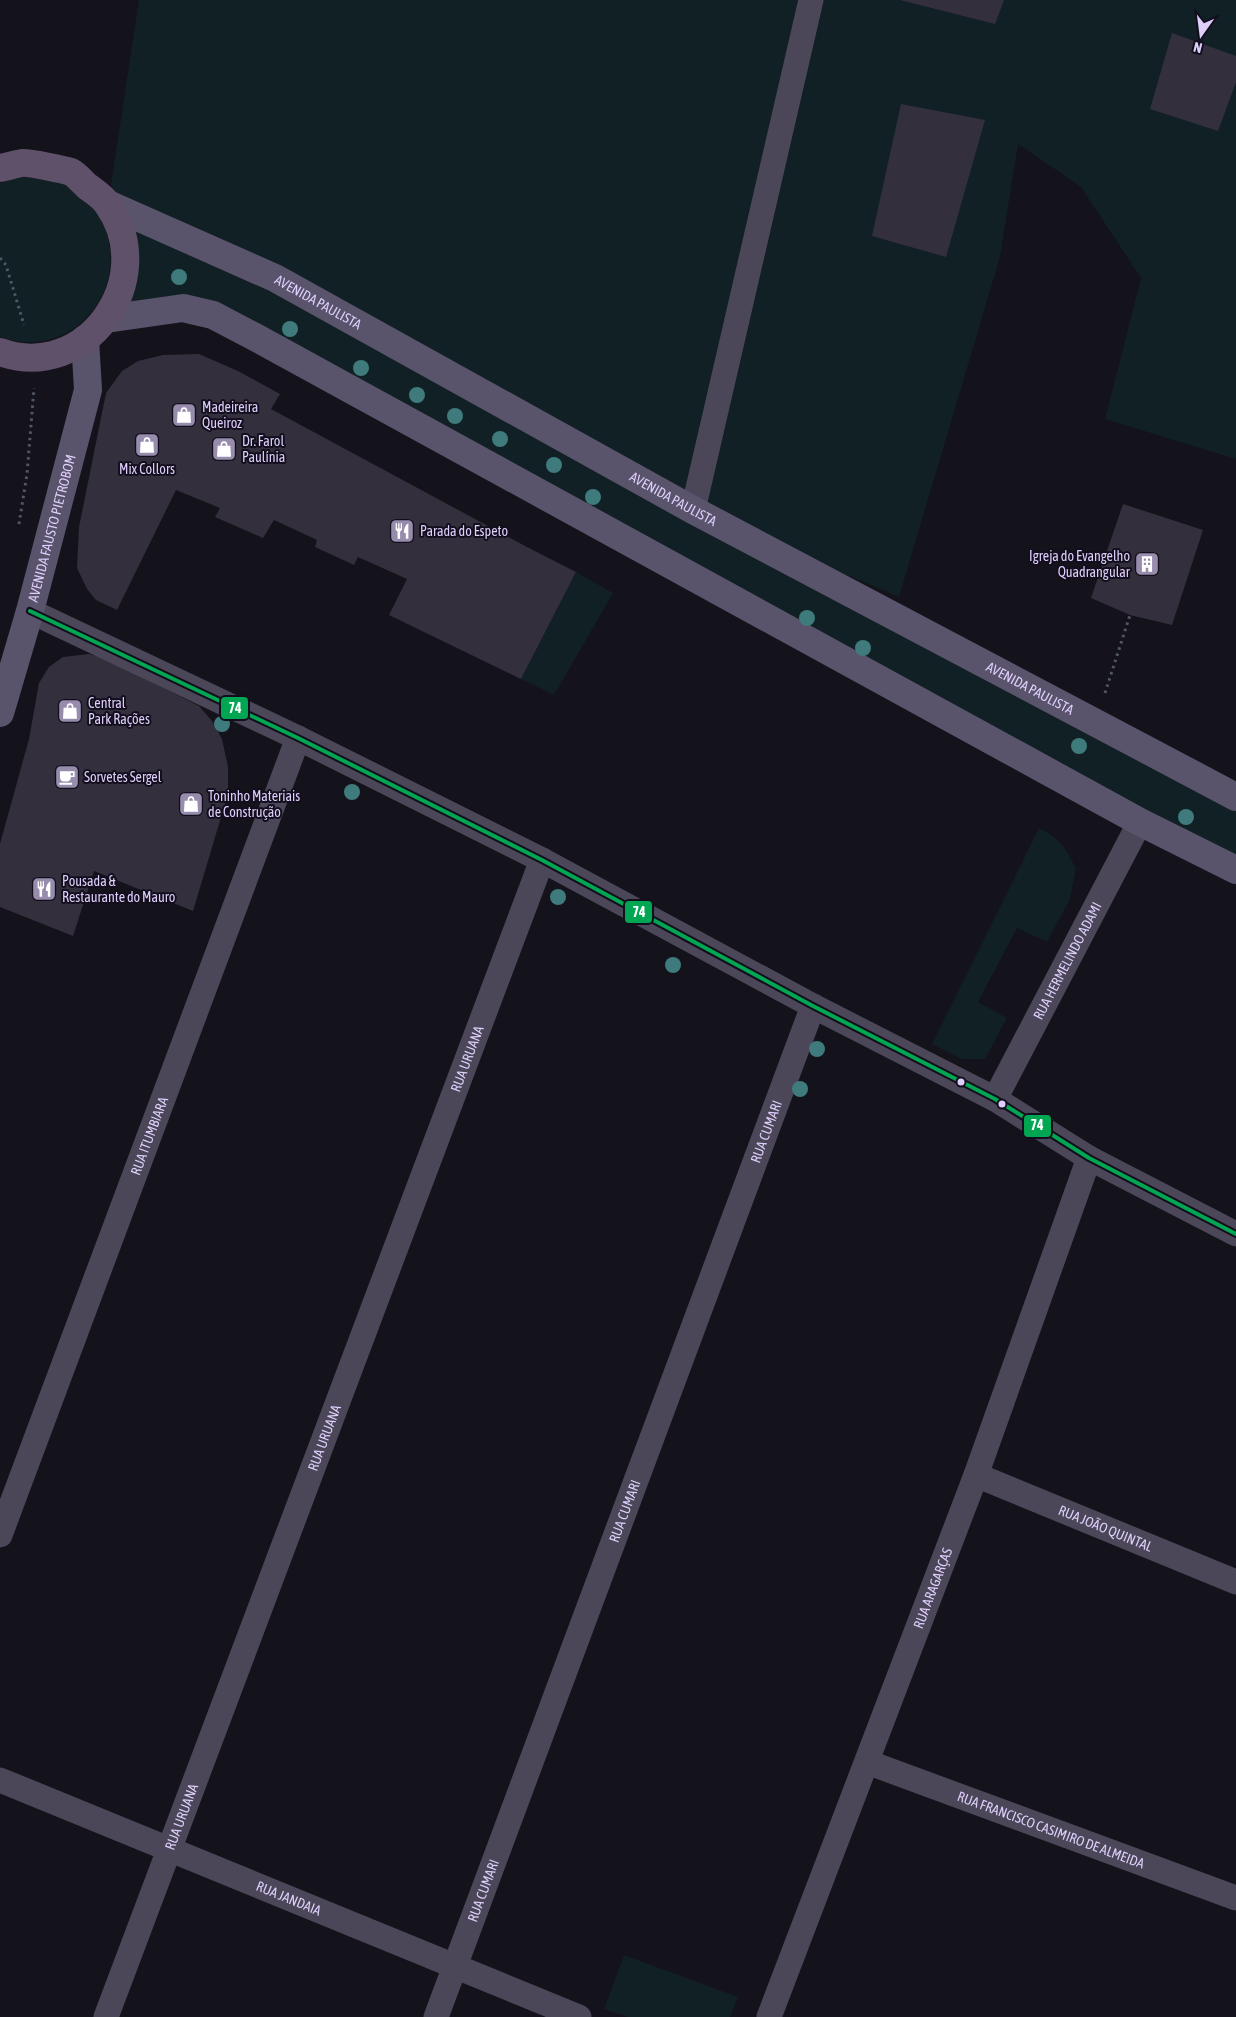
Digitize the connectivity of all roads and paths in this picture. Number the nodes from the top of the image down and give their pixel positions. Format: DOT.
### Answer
graph roads {
  1 [pos="811,0"];
  2 [pos="8,161"];
  3 [pos="108,204"];
  4 [pos="0,258"];
  5 [pos="106,319"];
  6 [pos="86,339"];
  7 [pos="0,352"];
  8 [pos="36,357"];
  9 [pos="693,510"];
  10 [pos="18,527"];
  11 [pos="30,611"];
  12 [pos="1130,615"];
  13 [pos="1102,701"];
  14 [pos="0,713"];
  15 [pos="298,738"];
  16 [pos="1236,797"];
  17 [pos="1140,822"];
  18 [pos="542,860"];
  19 [pos="1236,870"];
  20 [pos="813,1006"];
  21 [pos="995,1099"];
  22 [pos="1090,1158"];
  23 [pos="1236,1234"];
  24 [pos="976,1475"];
  25 [pos="0,1535"];
  26 [pos="1236,1582"];
  27 [pos="867,1762"];
  28 [pos="0,1780"];
  29 [pos="170,1850"];
  30 [pos="1236,1898"];
  31 [pos="456,1966"];
  32 [pos="106,2017"];
  33 [pos="436,2017"];
  34 [pos="579,2017"];
  35 [pos="770,2017"];
  1 -- 9 [label="street"];
  2 -- 3 [label="main road"];
  3 -- 5 [label="main road"];
  3 -- 9 [label="main road, AVENIDA PAULISTA"];
  4 -- 8 [label="path"];
  5 -- 6 [label="main road"];
  5 -- 17 [label="main road"];
  6 -- 8 [label="main road"];
  6 -- 11 [label="main road, AVENIDA FAUSTO PIETROBOM"];
  7 -- 8 [label="main road"];
  8 -- 10 [label="path"];
  9 -- 16 [label="main road, AVENIDA PAULISTA"];
  11 -- 14 [label="main road, AVENIDA FAUSTO PIETROBOM"];
  11 -- 15 [label="street"];
  12 -- 13 [label="path"];
  15 -- 18 [label="street"];
  15 -- 25 [label="street, RUA ITUMBIARA"];
  17 -- 19 [label="main road"];
  17 -- 21 [label="street, RUA HERMELINDO ADAMI"];
  18 -- 20 [label="street"];
  18 -- 29 [label="street, RUA URUANA"];
  20 -- 21 [label="street"];
  20 -- 31 [label="street, RUA CUMARI"];
  21 -- 22 [label="street"];
  22 -- 23 [label="street"];
  22 -- 24 [label="street, RUA ARAGARÇAS"];
  24 -- 26 [label="street, RUA JOÃO QUINTAL"];
  24 -- 27 [label="street, RUA ARAGARÇAS"];
  27 -- 30 [label="street, RUA FRANCISCO CASIMIRO DE ALMEIDA"];
  27 -- 35 [label="street, RUA ARAGARÇAS"];
  28 -- 29 [label="street, RUA JANDAIA"];
  29 -- 31 [label="street, RUA JANDAIA"];
  29 -- 32 [label="street, RUA URUANA"];
  31 -- 33 [label="street, RUA CUMARI"];
  31 -- 34 [label="street, RUA JANDAIA"];
}
